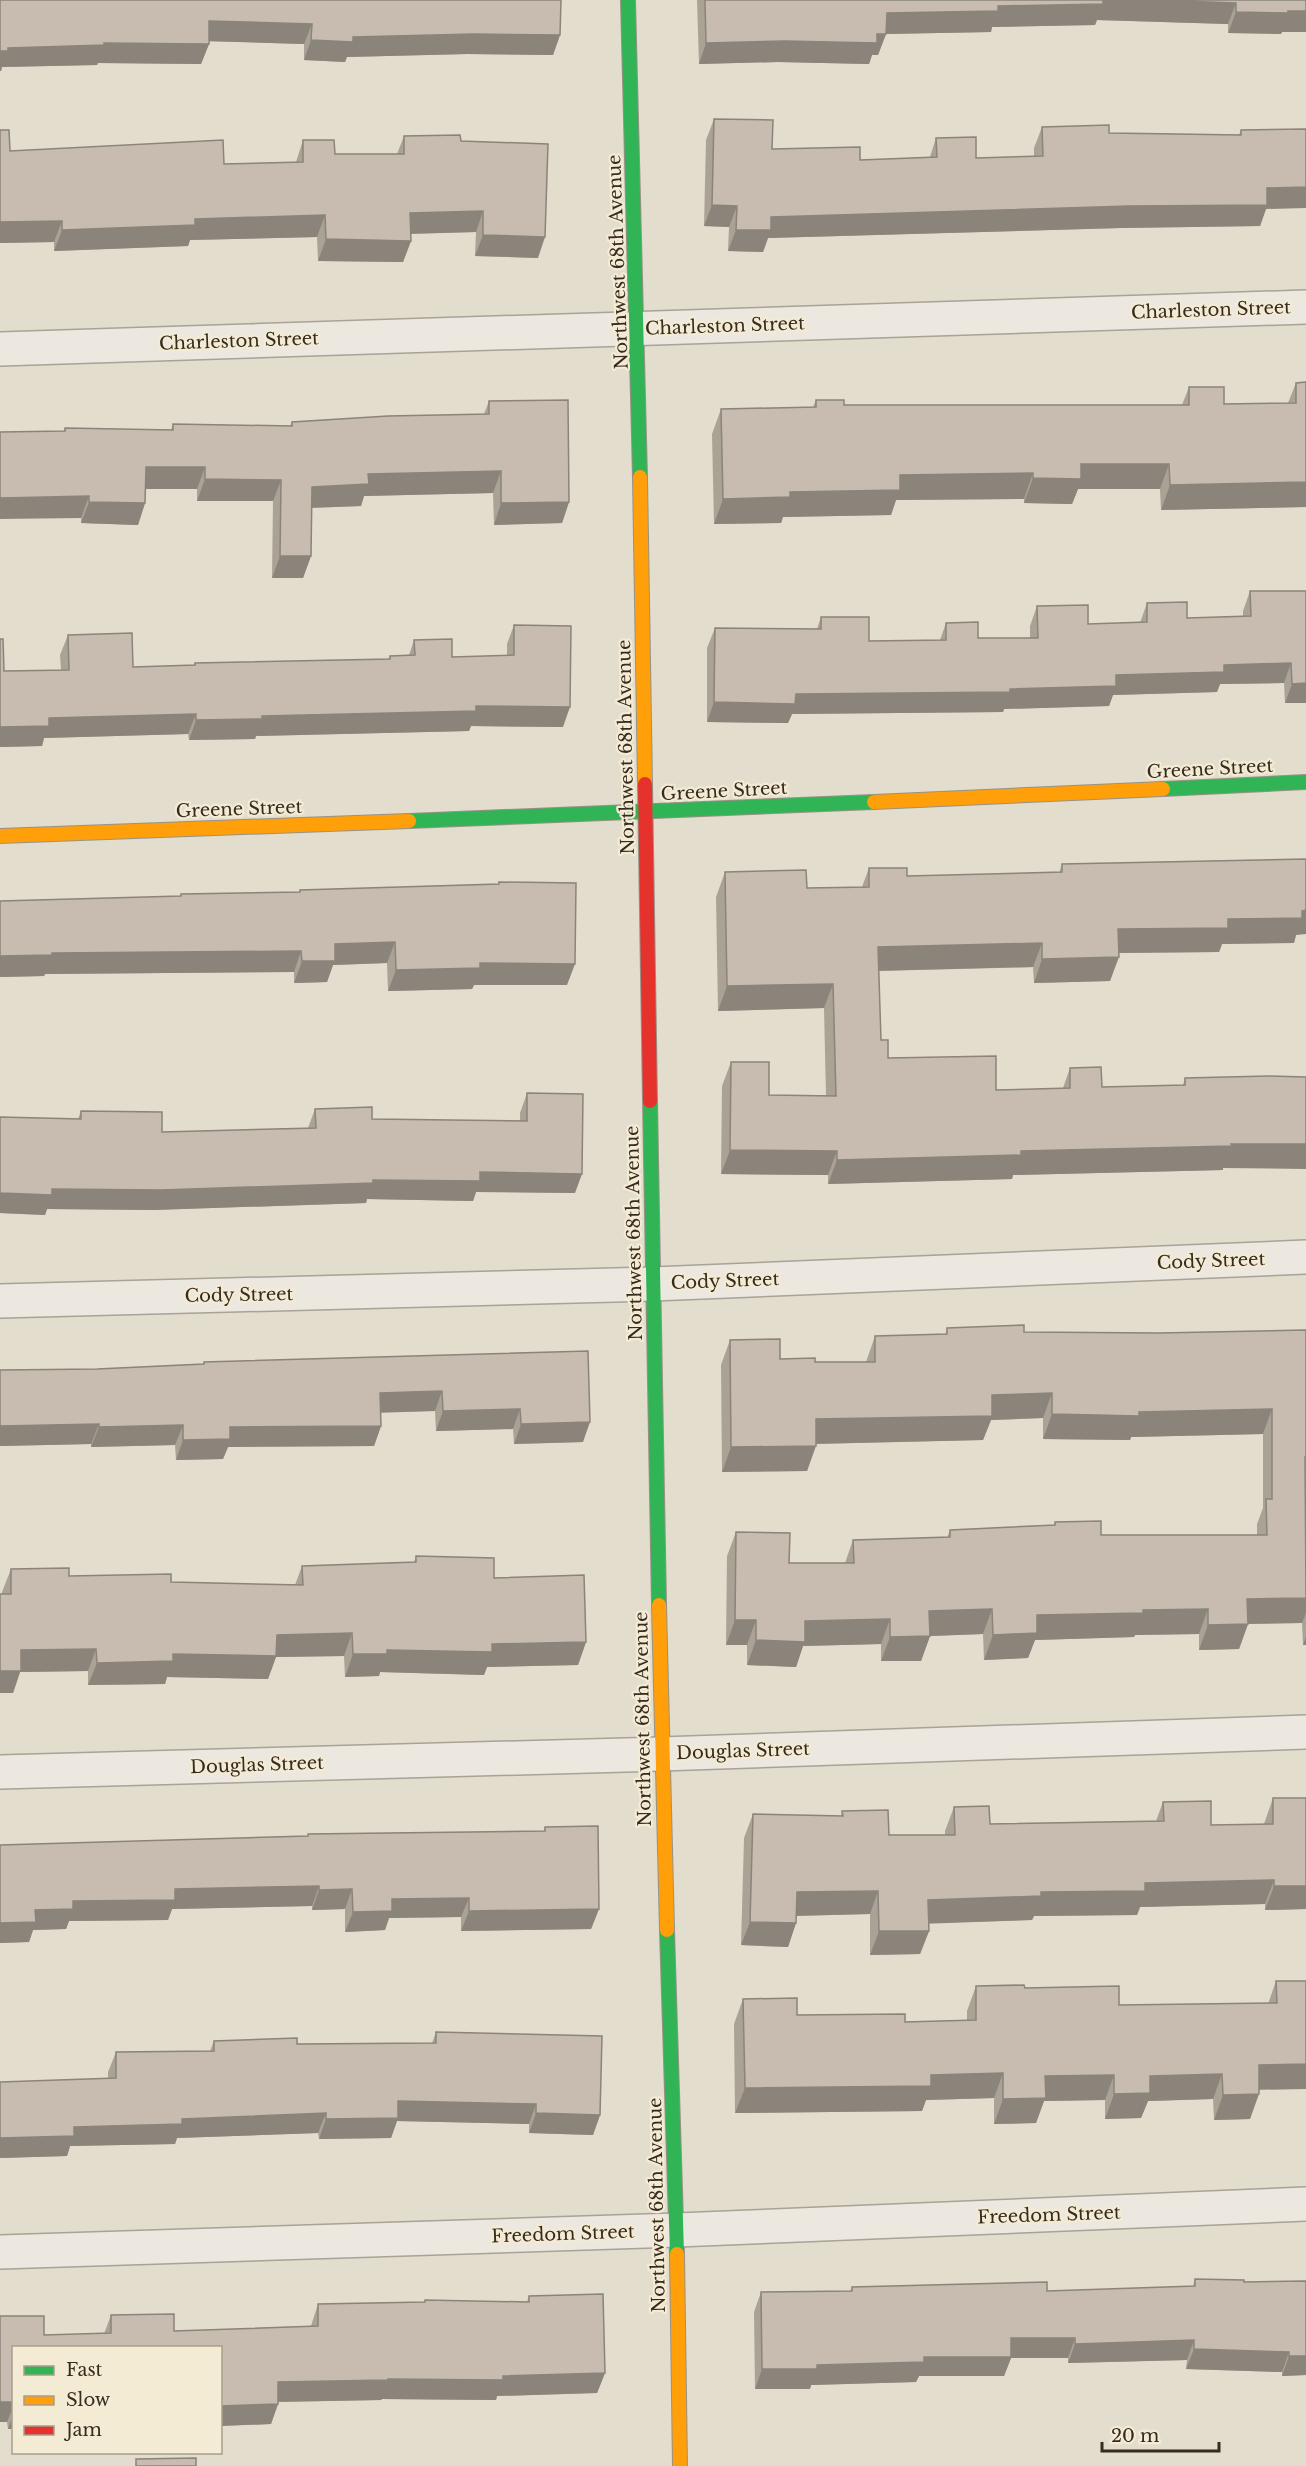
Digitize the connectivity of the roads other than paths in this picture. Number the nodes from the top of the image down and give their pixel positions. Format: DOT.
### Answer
graph roads {
  1 [pos="627,0"];
  2 [pos="1306,307"];
  3 [pos="638,329"];
  4 [pos="0,349"];
  5 [pos="1306,782"];
  6 [pos="645,813"];
  7 [pos="0,836"];
  8 [pos="1306,1257"];
  9 [pos="653,1284"];
  10 [pos="0,1301"];
  11 [pos="1306,1732"];
  12 [pos="661,1754"];
  13 [pos="0,1772"];
  14 [pos="1306,2205"];
  15 [pos="677,2230"];
  16 [pos="0,2252"];
  17 [pos="680,2466"];
  1 -- 3 [label="street, Northwest 68th Avenue"];
  2 -- 3 [label="street, Charleston Street"];
  3 -- 4 [label="street, Charleston Street"];
  3 -- 6 [label="street, Northwest 68th Avenue"];
  5 -- 6 [label="street, Greene Street"];
  6 -- 7 [label="street, Greene Street"];
  6 -- 9 [label="street, Northwest 68th Avenue"];
  8 -- 9 [label="street, Cody Street"];
  9 -- 10 [label="street, Cody Street"];
  9 -- 12 [label="street, Northwest 68th Avenue"];
  11 -- 12 [label="street, Douglas Street"];
  12 -- 13 [label="street, Douglas Street"];
  12 -- 15 [label="street, Northwest 68th Avenue"];
  14 -- 15 [label="street, Freedom Street"];
  15 -- 16 [label="street, Freedom Street"];
  15 -- 17 [label="street, Northwest 68th Avenue"];
}
